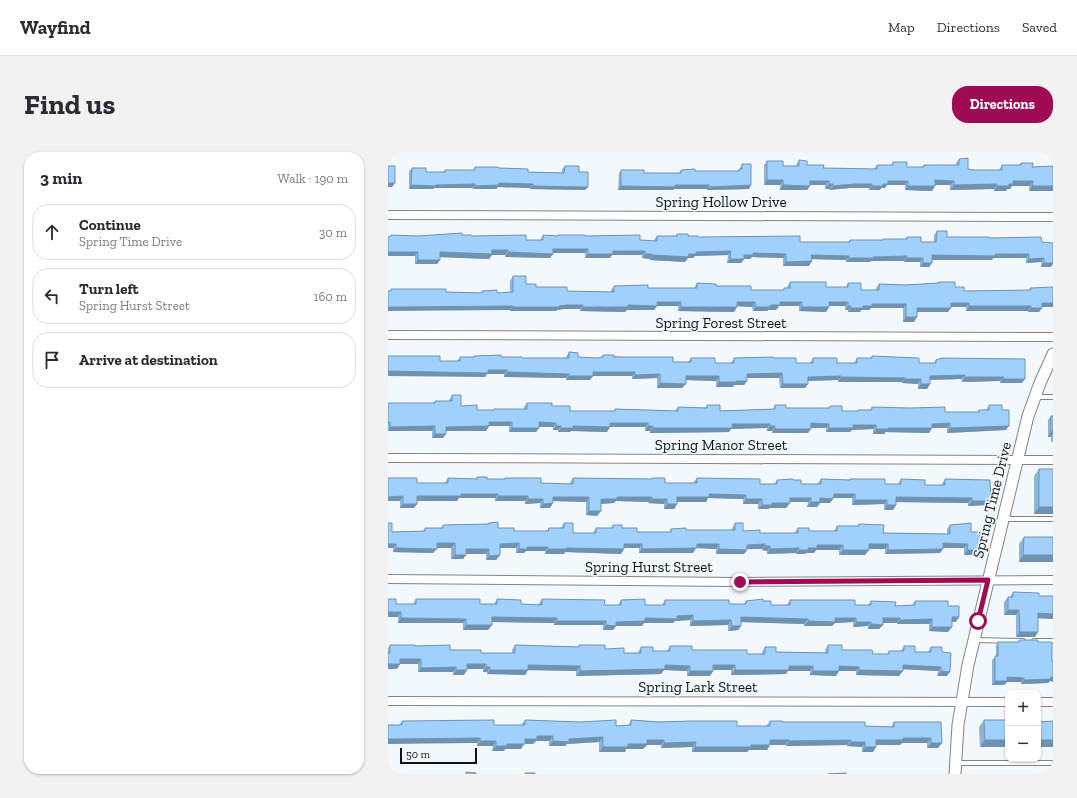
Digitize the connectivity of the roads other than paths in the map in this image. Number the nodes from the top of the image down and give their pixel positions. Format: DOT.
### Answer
graph roads {
  1 [pos="388,216"];
  2 [pos="1053,217"];
  3 [pos="388,335"];
  4 [pos="1053,337"];
  5 [pos="1053,354"];
  6 [pos="1035,397"];
  7 [pos="1053,397"];
  8 [pos="388,458"];
  9 [pos="1017,460"];
  10 [pos="1053,460"];
  11 [pos="1003,519"];
  12 [pos="1053,519"];
  13 [pos="388,579"];
  14 [pos="988,580"];
  15 [pos="1053,580"];
  16 [pos="973,640"];
  17 [pos="1053,641"];
  18 [pos="388,701"];
  19 [pos="961,701"];
  20 [pos="1005,702"];
  21 [pos="1041,702"];
  22 [pos="1053,702"];
  23 [pos="1053,763"];
  24 [pos="955,768"];
  1 -- 2 [label="street, Spring Hollow Drive"];
  3 -- 4 [label="street, Spring Forest Street"];
  5 -- 6 [label="street, Spring Time Drive"];
  6 -- 7 [label="lane"];
  6 -- 9 [label="street, Spring Time Drive"];
  8 -- 9 [label="street, Spring Manor Street"];
  9 -- 10 [label="street, Spring Manor Street"];
  9 -- 11 [label="street, Spring Time Drive"];
  11 -- 12 [label="lane"];
  11 -- 14 [label="street, Spring Time Drive"];
  13 -- 14 [label="street, Spring Hurst Street"];
  14 -- 15 [label="street, Spring Hurst Street"];
  14 -- 16 [label="street, Spring Time Drive"];
  16 -- 17 [label="lane"];
  16 -- 19 [label="street, Spring Time Drive"];
  18 -- 19 [label="street, Spring Lark Street"];
  19 -- 20 [label="street, Spring Lark Street"];
  19 -- 24 [label="street, Spring Time Drive"];
  21 -- 22 [label="street"];
  23 -- 24 [label="lane"];
}
